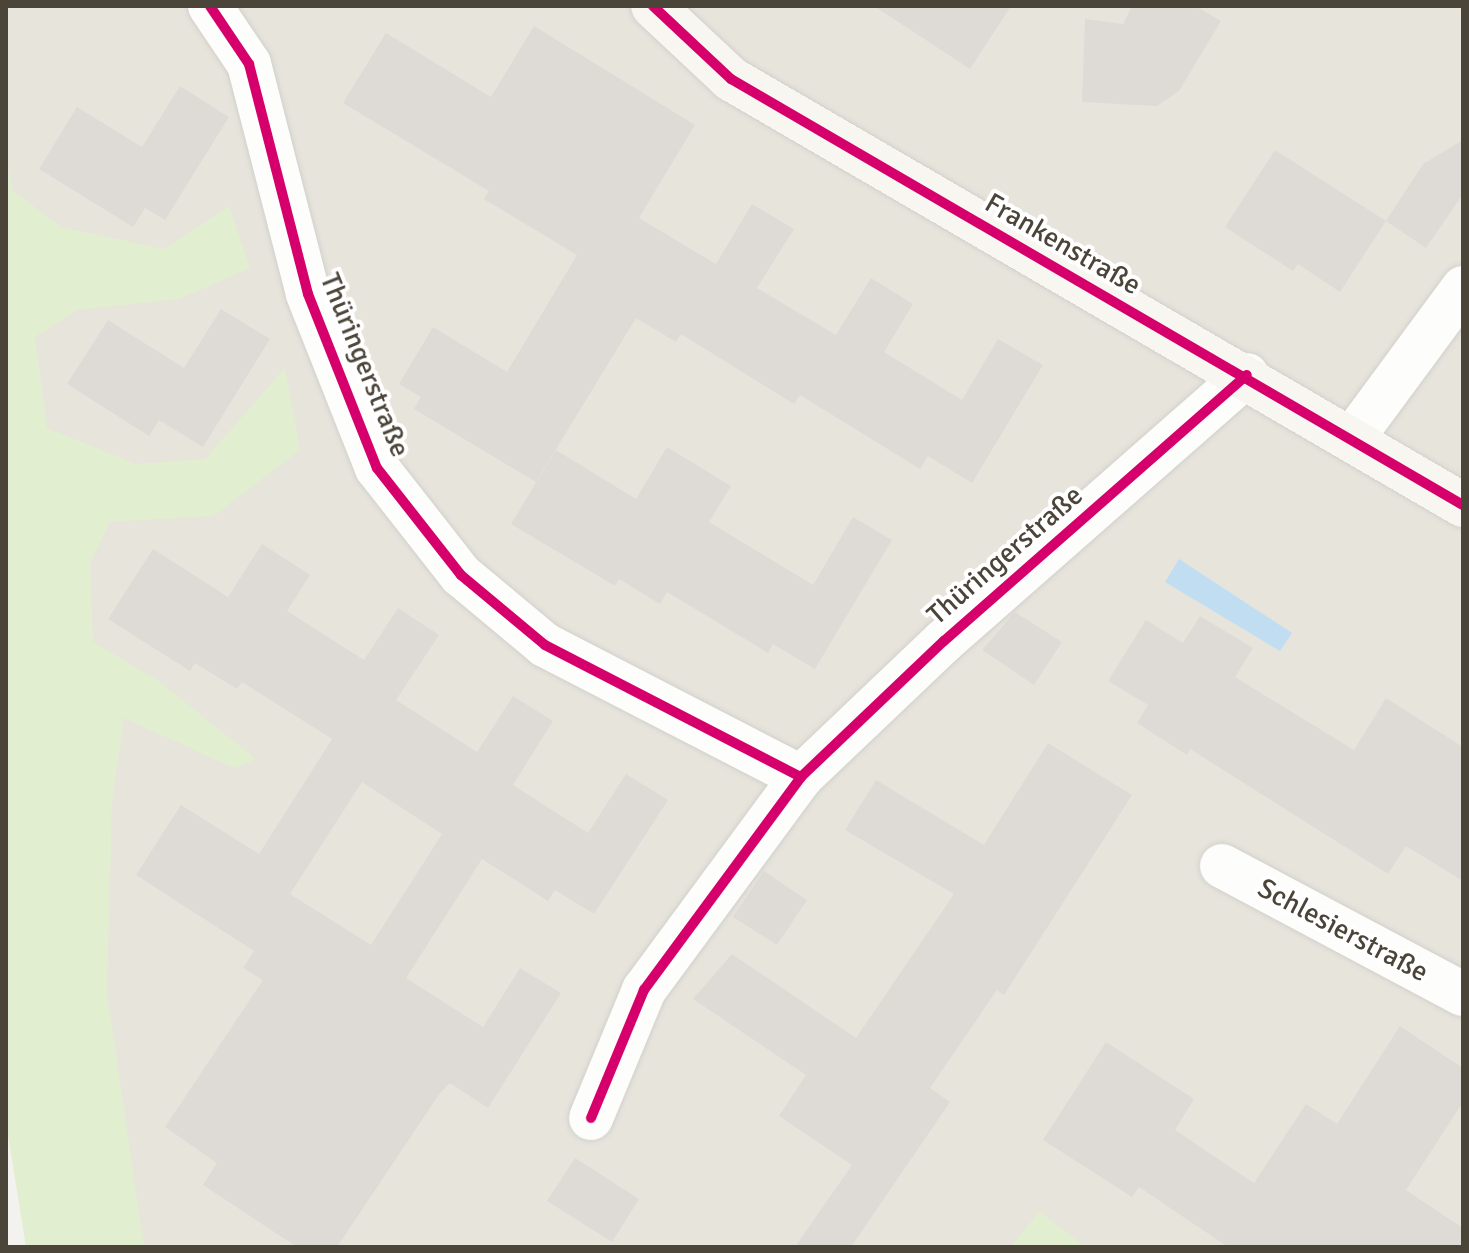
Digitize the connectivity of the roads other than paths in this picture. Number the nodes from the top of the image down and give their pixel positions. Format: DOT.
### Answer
graph roads {
  1 [pos="210,6"];
  2 [pos="653,6"];
  3 [pos="1463,288"];
  4 [pos="1247,375"];
  5 [pos="1354,436"];
  6 [pos="1463,505"];
  7 [pos="801,777"];
  8 [pos="1222,866"];
  9 [pos="1463,994"];
  10 [pos="591,1118"];
  1 -- 7 [label="street, Thüringerstraße"];
  2 -- 4 [label="street, Frankenstraße"];
  3 -- 5 [label="street"];
  4 -- 5 [label="street, Frankenstraße"];
  4 -- 7 [label="street, Thüringerstraße"];
  5 -- 6 [label="street, Frankenstraße"];
  7 -- 10 [label="street, Thüringerstraße"];
  8 -- 9 [label="street, Schlesierstraße"];
}
